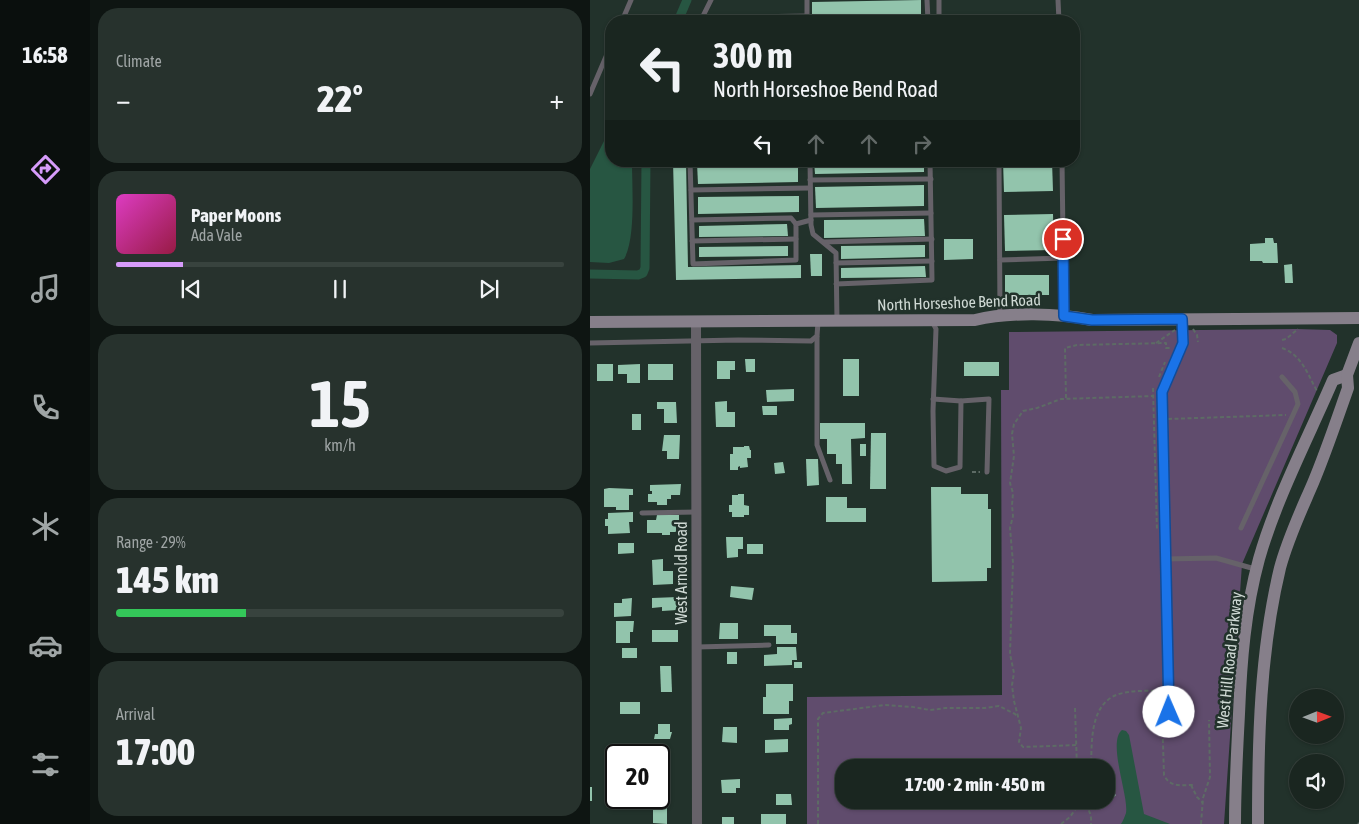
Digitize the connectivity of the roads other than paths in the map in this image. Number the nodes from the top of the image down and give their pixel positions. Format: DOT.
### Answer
graph roads {
  1 [pos="631,0"];
  2 [pos="711,0"];
  3 [pos="807,0"];
  4 [pos="927,0"];
  5 [pos="939,0"];
  6 [pos="1058,0"];
  7 [pos="625,15"];
  8 [pos="704,15"];
  9 [pos="807,15"];
  10 [pos="928,15"];
  11 [pos="939,15"];
  12 [pos="1058,15"];
  13 [pos="605,60"];
  14 [pos="590,94"];
  15 [pos="690,167"];
  16 [pos="810,167"];
  17 [pos="930,167"];
  18 [pos="998,167"];
  19 [pos="1062,167"];
  20 [pos="930,179"];
  21 [pos="810,180"];
  22 [pos="810,188"];
  23 [pos="691,190"];
  24 [pos="931,214"];
  25 [pos="811,218"];
  26 [pos="692,220"];
  27 [pos="796,224"];
  28 [pos="796,239"];
  29 [pos="932,239"];
  30 [pos="692,240"];
  31 [pos="824,242"];
  32 [pos="1063,258"];
  33 [pos="1000,260"];
  34 [pos="932,261"];
  35 [pos="836,263"];
  36 [pos="836,284"];
  37 [pos="1000,316"];
  38 [pos="1064,316"];
  39 [pos="1359,318"];
  40 [pos="1182,319"];
  41 [pos="932,321"];
  42 [pos="590,322"];
  43 [pos="818,322"];
  44 [pos="837,322"];
  45 [pos="696,323"];
  46 [pos="817,336"];
  47 [pos="696,342"];
  48 [pos="590,343"];
  49 [pos="1359,343"];
  50 [pos="1347,375"];
  51 [pos="1282,377"];
  52 [pos="933,400"];
  53 [pos="962,401"];
  54 [pos="987,472"];
  55 [pos="830,480"];
  56 [pos="696,512"];
  57 [pos="642,513"];
  58 [pos="1241,528"];
  59 [pos="1165,559"];
  60 [pos="1256,570"];
  61 [pos="768,645"];
  62 [pos="697,647"];
  63 [pos="1169,712"];
  64 [pos="697,824"];
  65 [pos="1235,824"];
  66 [pos="1258,824"];
  1 -- 7 [label="lane"];
  2 -- 8 [label="lane"];
  3 -- 9 [label="lane"];
  4 -- 10 [label="lane"];
  5 -- 11 [label="lane"];
  6 -- 12 [label="lane"];
  13 -- 14 [label="lane"];
  15 -- 23 [label="lane"];
  16 -- 21 [label="lane"];
  17 -- 20 [label="lane"];
  18 -- 33 [label="lane"];
  19 -- 32 [label="lane"];
  20 -- 21 [label="lane"];
  20 -- 24 [label="lane"];
  21 -- 22 [label="lane"];
  22 -- 23 [label="lane"];
  22 -- 25 [label="lane"];
  23 -- 26 [label="lane"];
  24 -- 25 [label="lane"];
  24 -- 29 [label="lane"];
  25 -- 27 [label="lane"];
  25 -- 31 [label="lane"];
  26 -- 27 [label="lane"];
  26 -- 30 [label="lane"];
  27 -- 28 [label="lane"];
  28 -- 30 [label="lane"];
  28 -- 30 [label="lane"];
  29 -- 31 [label="lane"];
  29 -- 34 [label="lane"];
  31 -- 35 [label="lane"];
  32 -- 33 [label="lane"];
  32 -- 38 [label="lane"];
  33 -- 37 [label="lane"];
  34 -- 35 [label="lane"];
  34 -- 36 [label="lane"];
  35 -- 36 [label="lane"];
  36 -- 44 [label="lane"];
  37 -- 38 [label="street, North Horseshoe Bend Road"];
  37 -- 41 [label="street, North Horseshoe Bend Road"];
  38 -- 40 [label="street, North Horseshoe Bend Road"];
  39 -- 40 [label="street, North Horseshoe Bend Road"];
  40 -- 59 [label="lane"];
  41 -- 44 [label="street, North Horseshoe Bend Road"];
  41 -- 52 [label="lane"];
  42 -- 45 [label="street, North Horseshoe Bend Road"];
  43 -- 44 [label="street, North Horseshoe Bend Road"];
  43 -- 45 [label="street, North Horseshoe Bend Road"];
  43 -- 46 [label="lane"];
  45 -- 47 [label="street, West Arnold Road"];
  46 -- 47 [label="lane"];
  46 -- 55 [label="lane"];
  47 -- 48 [label="lane"];
  47 -- 56 [label="street, West Arnold Road"];
  49 -- 50 [label="street"];
  50 -- 60 [label="street, West Hill Road Parkway"];
  50 -- 66 [label="street"];
  51 -- 58 [label="lane"];
  52 -- 53 [label="lane"];
  52 -- 53 [label="lane"];
  53 -- 54 [label="lane"];
  56 -- 57 [label="lane"];
  56 -- 62 [label="street, West Arnold Road"];
  59 -- 60 [label="lane"];
  59 -- 63 [label="lane"];
  60 -- 65 [label="street, West Hill Road Parkway"];
  61 -- 62 [label="lane"];
  62 -- 64 [label="street, West Arnold Road"];
}
